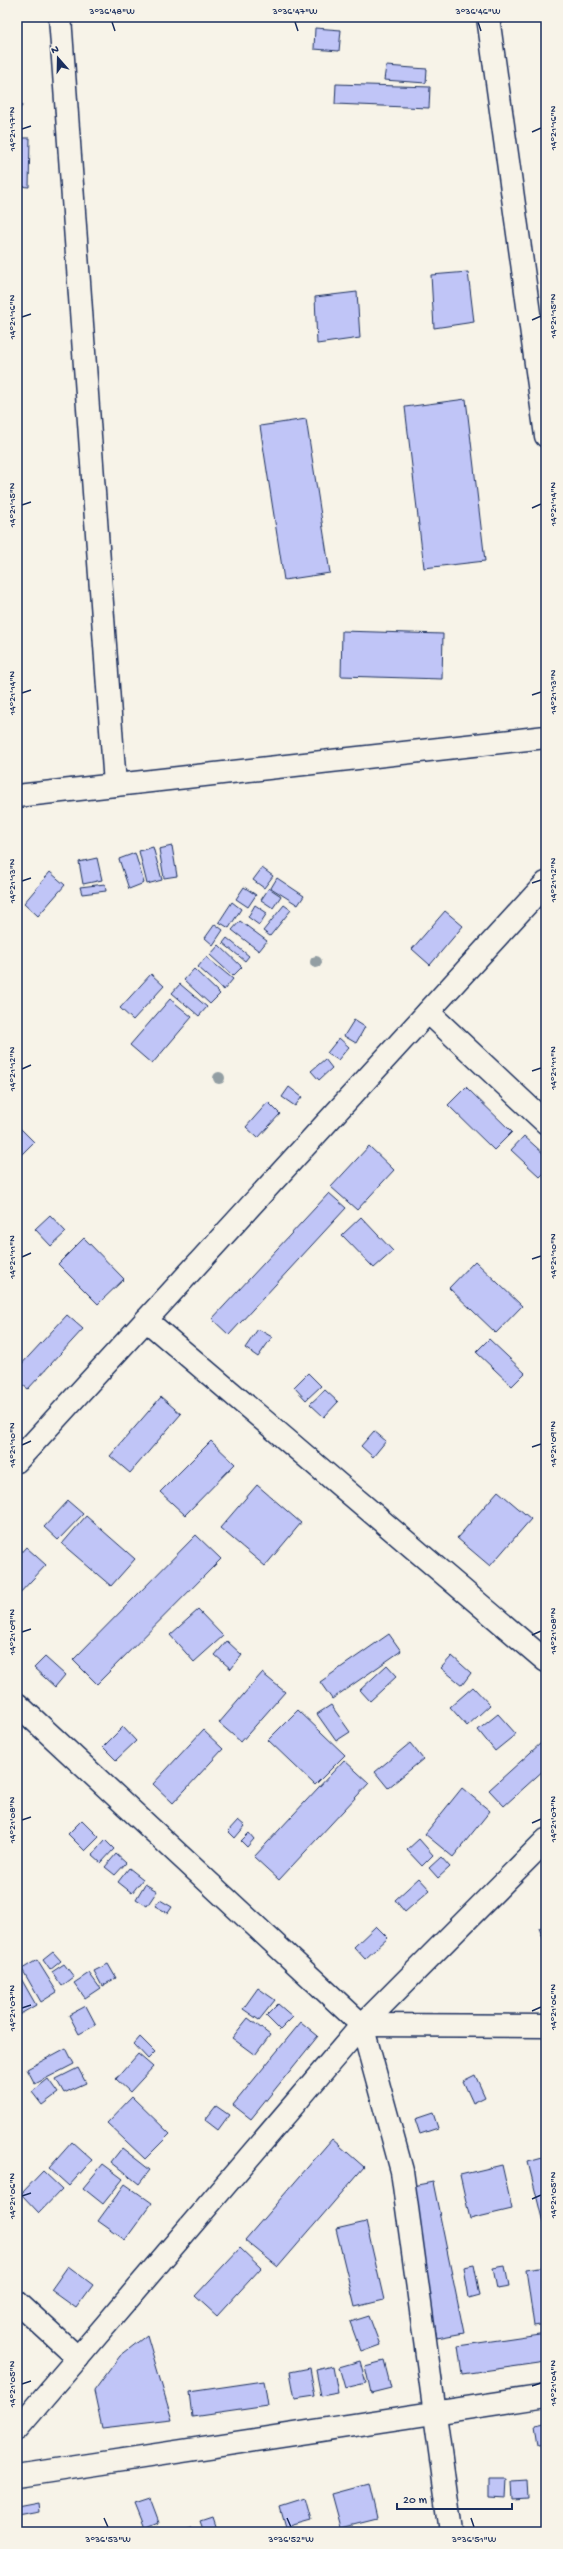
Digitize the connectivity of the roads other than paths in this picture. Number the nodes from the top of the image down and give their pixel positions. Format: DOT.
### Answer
graph roads {
  1 [pos="60,17"];
  2 [pos="488,17"];
  3 [pos="546,436"];
  4 [pos="546,737"];
  5 [pos="115,785"];
  6 [pos="17,796"];
  7 [pos="546,883"];
  8 [pos="428,1012"];
  9 [pos="546,1123"];
  10 [pos="146,1320"];
  11 [pos="17,1461"];
  12 [pos="546,1661"];
  13 [pos="17,1704"];
  14 [pos="546,1840"];
  15 [pos="362,2025"];
  16 [pos="546,2026"];
  17 [pos="17,2302"];
  18 [pos="78,2358"];
  19 [pos="546,2396"];
  20 [pos="435,2414"];
  21 [pos="17,2429"];
  22 [pos="17,2476"];
  23 [pos="451,2532"];
  1 -- 5 [label="street"];
  2 -- 3 [label="street"];
  4 -- 5 [label="street"];
  5 -- 6 [label="street"];
  7 -- 8 [label="street"];
  8 -- 9 [label="street"];
  8 -- 10 [label="street"];
  10 -- 11 [label="street"];
  10 -- 12 [label="street"];
  13 -- 15 [label="street"];
  14 -- 15 [label="street"];
  15 -- 16 [label="street"];
  15 -- 18 [label="street"];
  15 -- 20 [label="street"];
  17 -- 18 [label="street"];
  18 -- 21 [label="street"];
  19 -- 20 [label="street"];
  20 -- 22 [label="street"];
  20 -- 23 [label="street"];
}
